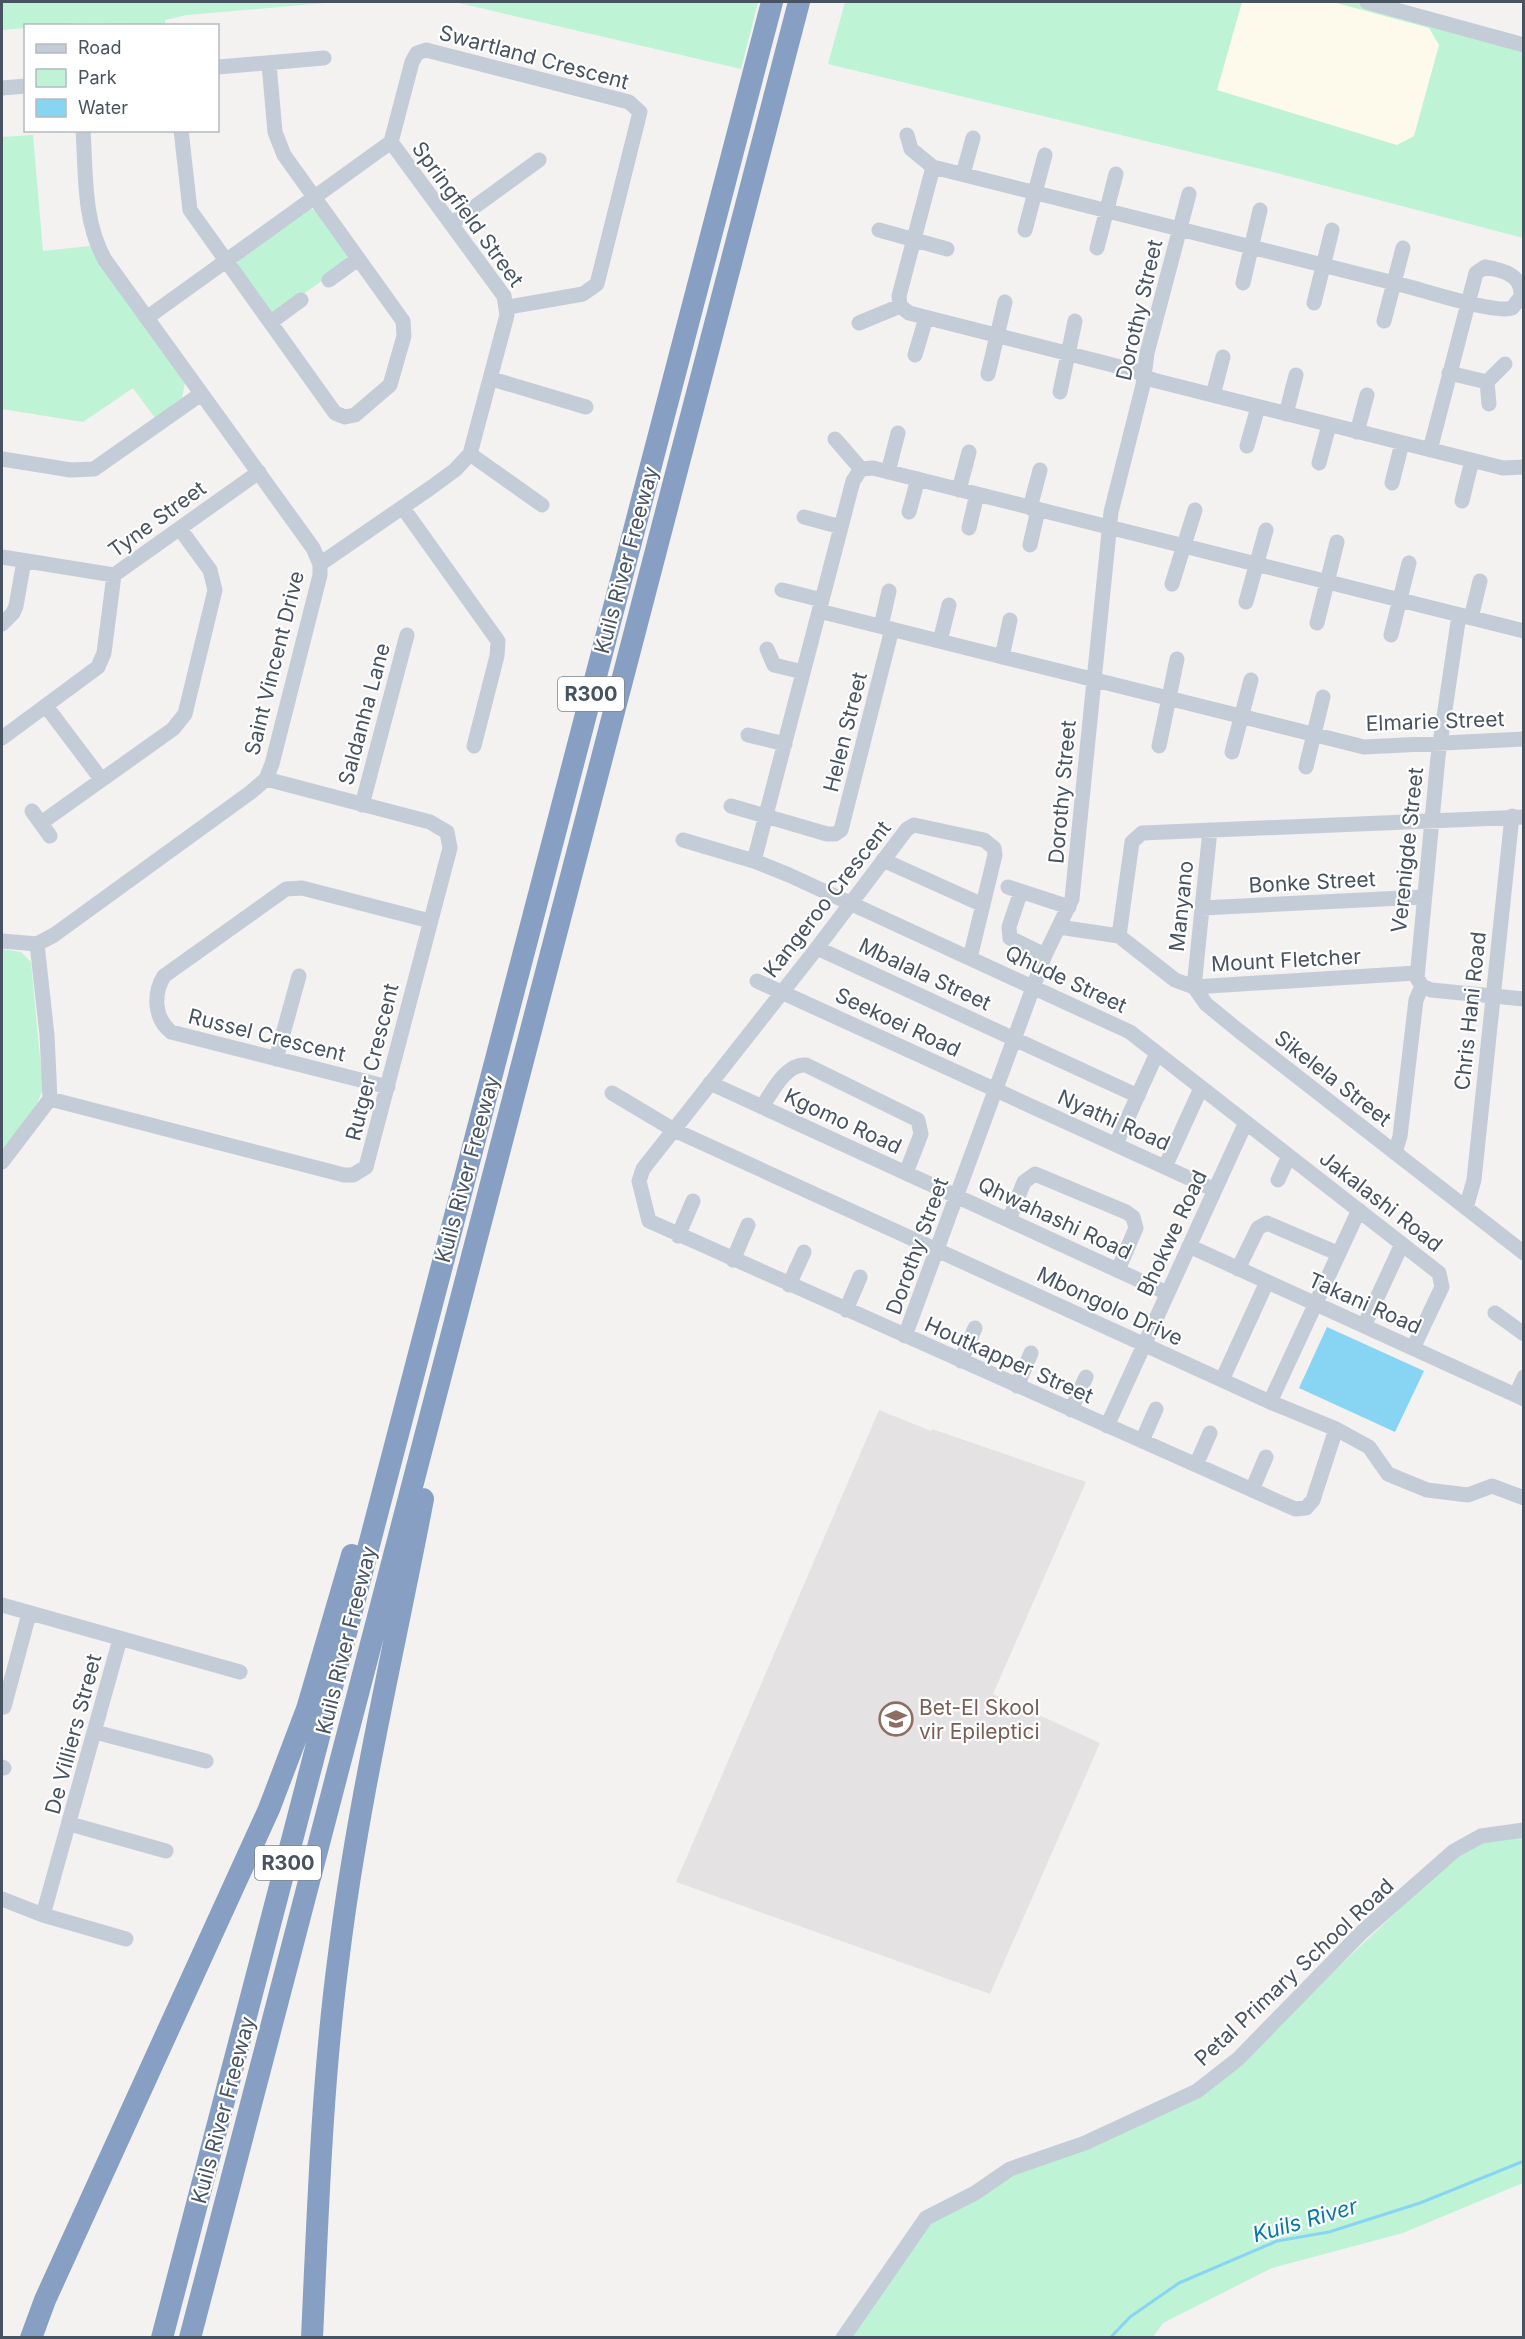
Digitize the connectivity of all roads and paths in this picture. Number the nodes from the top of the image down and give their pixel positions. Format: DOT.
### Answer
graph roads {
  1 [pos="772,2"];
  2 [pos="799,2"];
  3 [pos="1367,2"];
  4 [pos="1524,45"];
  5 [pos="324,58"];
  6 [pos="269,64"];
  7 [pos="219,67"];
  8 [pos="24,86"];
  9 [pos="2,88"];
  10 [pos="83,132"];
  11 [pos="181,132"];
  12 [pos="907,135"];
  13 [pos="973,138"];
  14 [pos="391,142"];
  15 [pos="1045,155"];
  16 [pos="538,160"];
  17 [pos="933,167"];
  18 [pos="963,174"];
  19 [pos="1116,174"];
  20 [pos="1035,193"];
  21 [pos="1189,194"];
  22 [pos="315,198"];
  23 [pos="1260,210"];
  24 [pos="1107,211"];
  25 [pos="450,224"];
  26 [pos="1180,229"];
  27 [pos="879,230"];
  28 [pos="1025,230"];
  29 [pos="1332,230"];
  30 [pos="914,239"];
  31 [pos="1251,247"];
  32 [pos="1097,248"];
  33 [pos="1403,248"];
  34 [pos="947,249"];
  35 [pos="358,259"];
  36 [pos="226,261"];
  37 [pos="1323,265"];
  38 [pos="329,280"];
  39 [pos="1243,283"];
  40 [pos="1394,283"];
  41 [pos="301,300"];
  42 [pos="1005,302"];
  43 [pos="1468,302"];
  44 [pos="1314,303"];
  45 [pos="900,306"];
  46 [pos="508,307"];
  47 [pos="148,317"];
  48 [pos="926,318"];
  49 [pos="1075,321"];
  50 [pos="1384,321"];
  51 [pos="271,322"];
  52 [pos="859,323"];
  53 [pos="997,336"];
  54 [pos="1068,354"];
  55 [pos="915,355"];
  56 [pos="1223,357"];
  57 [pos="1505,364"];
  58 [pos="1449,373"];
  59 [pos="988,374"];
  60 [pos="1144,375"];
  61 [pos="1296,375"];
  62 [pos="492,379"];
  63 [pos="1487,382"];
  64 [pos="1060,392"];
  65 [pos="201,394"];
  66 [pos="1213,395"];
  67 [pos="1367,395"];
  68 [pos="1489,404"];
  69 [pos="586,407"];
  70 [pos="1258,407"];
  71 [pos="1286,414"];
  72 [pos="1329,424"];
  73 [pos="1357,432"];
  74 [pos="897,433"];
  75 [pos="835,439"];
  76 [pos="1402,443"];
  77 [pos="1247,446"];
  78 [pos="1430,450"];
  79 [pos="969,452"];
  80 [pos="470,454"];
  81 [pos="2,459"];
  82 [pos="1472,460"];
  83 [pos="1319,463"];
  84 [pos="1524,467"];
  85 [pos="861,470"];
  86 [pos="1040,470"];
  87 [pos="259,472"];
  88 [pos="888,472"];
  89 [pos="918,479"];
  90 [pos="1392,483"];
  91 [pos="959,490"];
  92 [pos="977,494"];
  93 [pos="1461,501"];
  94 [pos="542,505"];
  95 [pos="403,507"];
  96 [pos="1034,509"];
  97 [pos="1195,510"];
  98 [pos="909,512"];
  99 [pos="804,517"];
  100 [pos="841,527"];
  101 [pos="969,528"];
  102 [pos="1109,528"];
  103 [pos="180,529"];
  104 [pos="1266,530"];
  105 [pos="1337,542"];
  106 [pos="1030,545"];
  107 [pos="1184,547"];
  108 [pos="2,557"];
  109 [pos="24,561"];
  110 [pos="1409,563"];
  111 [pos="320,564"];
  112 [pos="1256,565"];
  113 [pos="114,576"];
  114 [pos="1480,581"];
  115 [pos="1327,582"];
  116 [pos="1172,584"];
  117 [pos="782,590"];
  118 [pos="889,591"];
  119 [pos="1400,600"];
  120 [pos="1245,602"];
  121 [pos="949,605"];
  122 [pos="820,606"];
  123 [pos="1465,616"];
  124 [pos="1010,620"];
  125 [pos="1317,623"];
  126 [pos="2,624"];
  127 [pos="886,628"];
  128 [pos="1524,631"];
  129 [pos="407,634"];
  130 [pos="1391,636"];
  131 [pos="940,641"];
  132 [pos="767,649"];
  133 [pos="1002,657"];
  134 [pos="1178,659"];
  135 [pos="803,672"];
  136 [pos="1094,680"];
  137 [pos="1251,680"];
  138 [pos="1323,697"];
  139 [pos="1169,698"];
  140 [pos="46,706"];
  141 [pos="1242,717"];
  142 [pos="748,735"];
  143 [pos="1314,735"];
  144 [pos="2,738"];
  145 [pos="1524,739"];
  146 [pos="1441,743"];
  147 [pos="784,744"];
  148 [pos="474,746"];
  149 [pos="1159,746"];
  150 [pos="1232,752"];
  151 [pos="1306,767"];
  152 [pos="266,778"];
  153 [pos="101,779"];
  154 [pos="362,805"];
  155 [pos="731,806"];
  156 [pos="766,816"];
  157 [pos="1518,817"];
  158 [pos="1432,820"];
  159 [pos="1210,830"];
  160 [pos="50,836"];
  161 [pos="683,840"];
  162 [pos="884,860"];
  163 [pos="754,861"];
  164 [pos="1423,897"];
  165 [pos="851,903"];
  166 [pos="983,905"];
  167 [pos="1069,907"];
  168 [pos="1202,908"];
  169 [pos="430,921"];
  170 [pos="1059,927"];
  171 [pos="1119,936"];
  172 [pos="2,941"];
  173 [pos="37,944"];
  174 [pos="818,948"];
  175 [pos="1045,955"];
  176 [pos="970,958"];
  177 [pos="298,976"];
  178 [pos="1419,980"];
  179 [pos="757,981"];
  180 [pos="1194,987"];
  181 [pos="1034,988"];
  182 [pos="782,992"];
  183 [pos="1493,996"];
  184 [pos="1524,999"];
  185 [pos="1016,1039"];
  186 [pos="1157,1053"];
  187 [pos="276,1059"];
  188 [pos="710,1083"];
  189 [pos="388,1087"];
  190 [pos="1201,1088"];
  191 [pos="996,1090"];
  192 [pos="612,1094"];
  193 [pos="1138,1096"];
  194 [pos="50,1099"];
  195 [pos="762,1107"];
  196 [pos="1246,1122"];
  197 [pos="674,1130"];
  198 [pos="1116,1144"];
  199 [pos="1395,1153"];
  200 [pos="1289,1156"];
  201 [pos="2,1162"];
  202 [pos="1165,1167"];
  203 [pos="906,1173"];
  204 [pos="1278,1180"];
  205 [pos="1215,1190"];
  206 [pos="958,1197"];
  207 [pos="693,1201"];
  208 [pos="1466,1208"];
  209 [pos="1359,1210"];
  210 [pos="1009,1220"];
  211 [pos="748,1225"];
  212 [pos="678,1236"];
  213 [pos="1402,1244"];
  214 [pos="1189,1246"];
  215 [pos="938,1250"];
  216 [pos="804,1252"];
  217 [pos="1337,1253"];
  218 [pos="1524,1253"];
  219 [pos="733,1260"];
  220 [pos="1238,1269"];
  221 [pos="1118,1270"];
  222 [pos="861,1277"];
  223 [pos="1267,1282"];
  224 [pos="789,1285"];
  225 [pos="1167,1293"];
  226 [pos="1315,1303"];
  227 [pos="846,1310"];
  228 [pos="1495,1313"];
  229 [pos="1364,1326"];
  230 [pos="975,1328"];
  231 [pos="1524,1334"];
  232 [pos="905,1336"];
  233 [pos="1144,1344"];
  234 [pos="1413,1348"];
  235 [pos="1031,1353"];
  236 [pos="961,1361"];
  237 [pos="1086,1377"];
  238 [pos="1524,1377"];
  239 [pos="1222,1380"];
  240 [pos="1017,1386"];
  241 [pos="411,1387"];
  242 [pos="435,1397"];
  243 [pos="1520,1397"];
  244 [pos="1270,1402"];
  245 [pos="1156,1409"];
  246 [pos="1071,1410"];
  247 [pos="1107,1426"];
  248 [pos="1336,1429"];
  249 [pos="1210,1433"];
  250 [pos="1142,1441"];
  251 [pos="1266,1457"];
  252 [pos="1196,1465"];
  253 [pos="1252,1490"];
  254 [pos="1524,1498"];
  255 [pos="2,1605"];
  256 [pos="29,1614"];
  257 [pos="120,1639"];
  258 [pos="240,1672"];
  259 [pos="8,1708"];
  260 [pos="95,1732"];
  261 [pos="206,1761"];
  262 [pos="70,1824"];
  263 [pos="1524,1830"];
  264 [pos="166,1851"];
  265 [pos="2,1899"];
  266 [pos="43,1915"];
  267 [pos="126,1939"];
  268 [pos="45,2300"];
  269 [pos="19,2337"];
  270 [pos="31,2337"];
  271 [pos="162,2337"];
  272 [pos="190,2337"];
  273 [pos="312,2337"];
  274 [pos="843,2337"];
  1 -- 241 [label="highway, Kuils River Freeway / R300"];
  2 -- 242 [label="highway, Kuils River Freeway / R300"];
  3 -- 4 [label="street"];
  5 -- 6 [label="street"];
  6 -- 7 [label="street"];
  6 -- 22 [label="street"];
  8 -- 9 [label="street"];
  10 -- 47 [label="street, Saint Vincent Drive"];
  11 -- 36 [label="street"];
  12 -- 17 [label="street"];
  13 -- 18 [label="street"];
  14 -- 22 [label="street, Springfield Street"];
  14 -- 25 [label="street, Springfield Street"];
  14 -- 46 [label="street, Swartland Crescent"];
  15 -- 20 [label="street"];
  16 -- 25 [label="street"];
  17 -- 18 [label="street"];
  17 -- 30 [label="street"];
  18 -- 20 [label="street"];
  19 -- 24 [label="street"];
  20 -- 24 [label="street"];
  20 -- 28 [label="street"];
  21 -- 26 [label="street, Dorothy Street"];
  22 -- 35 [label="street"];
  22 -- 36 [label="street, Springfield Street"];
  23 -- 31 [label="street"];
  24 -- 26 [label="street"];
  24 -- 32 [label="street"];
  25 -- 46 [label="street, Springfield Street"];
  26 -- 31 [label="street"];
  26 -- 60 [label="street, Dorothy Street"];
  27 -- 30 [label="street"];
  29 -- 37 [label="street"];
  30 -- 34 [label="street"];
  30 -- 45 [label="street"];
  31 -- 37 [label="street"];
  31 -- 39 [label="street"];
  33 -- 40 [label="street"];
  35 -- 38 [label="street"];
  35 -- 51 [label="street"];
  36 -- 47 [label="street, Springfield Street"];
  36 -- 51 [label="street"];
  37 -- 40 [label="street"];
  37 -- 44 [label="street"];
  40 -- 43 [label="street"];
  40 -- 50 [label="street"];
  41 -- 51 [label="street"];
  42 -- 53 [label="street"];
  43 -- 43 [label="street"];
  43 -- 58 [label="street"];
  45 -- 48 [label="street"];
  45 -- 52 [label="street"];
  46 -- 62 [label="street, Springfield Street"];
  47 -- 65 [label="street, Saint Vincent Drive"];
  48 -- 53 [label="street"];
  48 -- 55 [label="street"];
  49 -- 54 [label="street"];
  53 -- 54 [label="street"];
  53 -- 59 [label="street"];
  54 -- 60 [label="street"];
  54 -- 64 [label="street"];
  56 -- 66 [label="street"];
  57 -- 63 [label="street"];
  58 -- 63 [label="street"];
  58 -- 78 [label="street"];
  60 -- 66 [label="street"];
  60 -- 102 [label="street, Dorothy Street"];
  61 -- 71 [label="street"];
  62 -- 69 [label="street"];
  62 -- 80 [label="street, Springfield Street"];
  63 -- 68 [label="street"];
  65 -- 81 [label="street"];
  65 -- 87 [label="street, Saint Vincent Drive"];
  66 -- 70 [label="street"];
  67 -- 73 [label="street"];
  70 -- 71 [label="street"];
  70 -- 77 [label="street"];
  71 -- 72 [label="street"];
  72 -- 73 [label="street"];
  72 -- 83 [label="street"];
  73 -- 76 [label="street"];
  74 -- 88 [label="street"];
  75 -- 85 [label="street"];
  76 -- 78 [label="street"];
  76 -- 90 [label="street"];
  78 -- 82 [label="street"];
  79 -- 91 [label="street"];
  80 -- 94 [label="street"];
  80 -- 95 [label="street, Springfield Street"];
  82 -- 84 [label="street"];
  82 -- 93 [label="street"];
  85 -- 88 [label="street"];
  85 -- 100 [label="street"];
  86 -- 96 [label="street"];
  87 -- 103 [label="street, Tyne Street"];
  87 -- 111 [label="street, Saint Vincent Drive"];
  88 -- 89 [label="street"];
  89 -- 91 [label="street"];
  89 -- 98 [label="street"];
  91 -- 92 [label="street"];
  92 -- 96 [label="street"];
  92 -- 101 [label="street"];
  95 -- 111 [label="street, Springfield Street"];
  95 -- 148 [label="street"];
  96 -- 102 [label="street"];
  96 -- 106 [label="street"];
  97 -- 107 [label="street"];
  99 -- 100 [label="street"];
  100 -- 122 [label="street"];
  102 -- 107 [label="street"];
  102 -- 136 [label="street, Dorothy Street"];
  103 -- 113 [label="street, Tyne Street"];
  103 -- 153 [label="street"];
  104 -- 112 [label="street"];
  105 -- 115 [label="street"];
  107 -- 112 [label="street"];
  107 -- 116 [label="street"];
  108 -- 109 [label="street, Tyne Street"];
  109 -- 113 [label="street, Tyne Street"];
  109 -- 126 [label="street"];
  110 -- 119 [label="street"];
  111 -- 152 [label="street, Saint Vincent Drive"];
  112 -- 115 [label="street"];
  112 -- 120 [label="street"];
  113 -- 140 [label="street"];
  114 -- 123 [label="street, Verenigde Street"];
  115 -- 119 [label="street"];
  115 -- 125 [label="street"];
  117 -- 122 [label="street, Elmarie Street"];
  118 -- 127 [label="street"];
  119 -- 123 [label="street"];
  119 -- 130 [label="street"];
  121 -- 131 [label="street"];
  122 -- 127 [label="street, Elmarie Street"];
  122 -- 135 [label="street"];
  123 -- 128 [label="street"];
  123 -- 146 [label="street, Verenigde Street"];
  124 -- 133 [label="street"];
  127 -- 131 [label="street, Elmarie Street"];
  127 -- 156 [label="street, Helen Street"];
  129 -- 154 [label="street, Saldanha Lane"];
  131 -- 133 [label="street, Elmarie Street"];
  132 -- 135 [label="street"];
  133 -- 136 [label="street, Elmarie Street"];
  134 -- 139 [label="street"];
  135 -- 147 [label="street"];
  136 -- 139 [label="street, Elmarie Street"];
  136 -- 167 [label="street, Dorothy Street"];
  137 -- 141 [label="street"];
  138 -- 143 [label="street"];
  139 -- 141 [label="street, Elmarie Street"];
  139 -- 149 [label="street"];
  140 -- 144 [label="street"];
  140 -- 153 [label="street"];
  141 -- 143 [label="street, Elmarie Street"];
  141 -- 150 [label="street"];
  142 -- 147 [label="street"];
  143 -- 146 [label="street, Elmarie Street"];
  143 -- 151 [label="street"];
  145 -- 146 [label="street, Elmarie Street"];
  146 -- 158 [label="street, Verenigde Street"];
  147 -- 156 [label="street"];
  152 -- 154 [label="street, Rutger Crescent"];
  152 -- 173 [label="street, Saint Vincent Drive"];
  153 -- 160 [label="street"];
  154 -- 169 [label="street, Rutger Crescent"];
  155 -- 156 [label="street"];
  156 -- 163 [label="street"];
  157 -- 158 [label="street"];
  157 -- 183 [label="street, Chris Hani Road"];
  158 -- 159 [label="street"];
  158 -- 164 [label="street, Verenigde Street"];
  159 -- 168 [label="street, Manyano"];
  159 -- 171 [label="street"];
  161 -- 163 [label="street, Qhude Street"];
  162 -- 165 [label="street, Kangeroo Crescent"];
  162 -- 166 [label="street"];
  162 -- 166 [label="street, Kangeroo Crescent"];
  163 -- 165 [label="street, Qhude Street"];
  164 -- 168 [label="street, Bonke Street"];
  164 -- 178 [label="street, Verenigde Street"];
  165 -- 174 [label="street, Kangeroo Crescent"];
  165 -- 176 [label="street, Qhude Street"];
  166 -- 176 [label="street, Kangeroo Crescent"];
  167 -- 170 [label="street, Dorothy Street"];
  167 -- 175 [label="street"];
  168 -- 180 [label="street, Manyano"];
  169 -- 187 [label="street, Russel Crescent"];
  169 -- 189 [label="street, Rutger Crescent"];
  170 -- 171 [label="street, Sikelela Street"];
  170 -- 175 [label="street, Dorothy Street"];
  171 -- 180 [label="street, Sikelela Street"];
  172 -- 173 [label="street"];
  173 -- 194 [label="street"];
  174 -- 182 [label="street, Kangeroo Crescent"];
  174 -- 185 [label="street, Mbalala Street"];
  175 -- 181 [label="street, Dorothy Street"];
  176 -- 181 [label="street, Qhude Street"];
  177 -- 187 [label="street"];
  178 -- 180 [label="street, Mount Fletcher"];
  178 -- 183 [label="street"];
  178 -- 199 [label="street, Verenigde Street"];
  179 -- 182 [label="street, Seekoei Road"];
  180 -- 199 [label="street, Sikelela Street"];
  181 -- 185 [label="street, Dorothy Street"];
  181 -- 186 [label="street, Qhude Street"];
  182 -- 188 [label="street, Kangeroo Crescent"];
  182 -- 191 [label="street, Seekoei Road"];
  183 -- 184 [label="street"];
  183 -- 208 [label="street, Chris Hani Road"];
  185 -- 191 [label="street, Dorothy Street"];
  185 -- 193 [label="street, Mbalala Street"];
  186 -- 190 [label="street, Qhude Street"];
  186 -- 193 [label="street"];
  187 -- 189 [label="street, Russel Crescent"];
  188 -- 195 [label="street, Kgomo Road"];
  188 -- 197 [label="street, Kangeroo Crescent"];
  189 -- 194 [label="street, Rutger Crescent"];
  190 -- 196 [label="street, Qhude Street"];
  190 -- 202 [label="street"];
  191 -- 198 [label="street, Nyathi Road"];
  191 -- 206 [label="street, Dorothy Street"];
  192 -- 197 [label="street, Mbongolo Drive"];
  193 -- 198 [label="street"];
  194 -- 201 [label="street"];
  195 -- 203 [label="street, Kgomo Road"];
  195 -- 203 [label="street"];
  196 -- 200 [label="street, Jakalashi Road"];
  196 -- 205 [label="street, Bhokwe Road"];
  197 -- 212 [label="street, Houtkapper Street"];
  197 -- 215 [label="street, Mbongolo Drive"];
  198 -- 202 [label="street, Nyathi Road"];
  199 -- 208 [label="street, Sikelela Street"];
  200 -- 204 [label="street, Jakalashi Road"];
  200 -- 209 [label="street, Jakalashi Road"];
  202 -- 205 [label="street, Nyathi Road"];
  203 -- 206 [label="street, Kgomo Road"];
  205 -- 214 [label="street, Bhokwe Road"];
  206 -- 210 [label="street, Qhwahashi Road"];
  206 -- 215 [label="street, Dorothy Street"];
  207 -- 212 [label="street"];
  208 -- 218 [label="street, Sikelela Street"];
  209 -- 213 [label="street, Jakalashi Road"];
  209 -- 217 [label="street"];
  210 -- 221 [label="street, Qhwahashi Road"];
  210 -- 221 [label="street"];
  211 -- 219 [label="street"];
  212 -- 219 [label="street, Houtkapper Street"];
  213 -- 229 [label="street"];
  213 -- 234 [label="street, Jakalashi Road"];
  214 -- 220 [label="street, Takani Road"];
  214 -- 225 [label="street, Bhokwe Road"];
  215 -- 232 [label="street, Dorothy Street"];
  215 -- 233 [label="street, Mbongolo Drive"];
  216 -- 224 [label="street"];
  217 -- 220 [label="street"];
  217 -- 226 [label="street"];
  219 -- 224 [label="street, Houtkapper Street"];
  220 -- 223 [label="street, Takani Road"];
  221 -- 225 [label="street, Qhwahashi Road"];
  222 -- 227 [label="street"];
  223 -- 226 [label="street, Takani Road"];
  223 -- 239 [label="street"];
  224 -- 227 [label="street, Houtkapper Street"];
  225 -- 233 [label="street, Bhokwe Road"];
  226 -- 229 [label="street, Takani Road"];
  226 -- 244 [label="street"];
  227 -- 232 [label="street, Houtkapper Street"];
  228 -- 231 [label="street"];
  229 -- 234 [label="street, Takani Road"];
  230 -- 236 [label="street"];
  232 -- 236 [label="street, Houtkapper Street"];
  233 -- 239 [label="street, Mbongolo Drive"];
  233 -- 247 [label="street, Bhokwe Road"];
  234 -- 243 [label="street, Takani Road"];
  235 -- 240 [label="street"];
  236 -- 240 [label="street, Houtkapper Street"];
  237 -- 246 [label="street"];
  238 -- 243 [label="street"];
  239 -- 244 [label="street, Mbongolo Drive"];
  240 -- 246 [label="street, Houtkapper Street"];
  241 -- 268 [label="highway"];
  241 -- 271 [label="highway, Kuils River Freeway / R300"];
  242 -- 272 [label="highway, Kuils River Freeway / R300"];
  242 -- 273 [label="highway"];
  244 -- 248 [label="street, Mbongolo Drive"];
  245 -- 250 [label="street"];
  246 -- 247 [label="street, Houtkapper Street"];
  247 -- 250 [label="street, Houtkapper Street"];
  248 -- 253 [label="street, Houtkapper Street"];
  248 -- 254 [label="street, Mbongolo Drive"];
  249 -- 252 [label="street"];
  250 -- 252 [label="street, Houtkapper Street"];
  251 -- 253 [label="street"];
  252 -- 253 [label="street, Houtkapper Street"];
  255 -- 256 [label="street, De Villiers Street"];
  256 -- 257 [label="street, De Villiers Street"];
  256 -- 259 [label="street"];
  257 -- 258 [label="street"];
  257 -- 260 [label="street, De Villiers Street"];
  260 -- 261 [label="street"];
  260 -- 262 [label="street, De Villiers Street"];
  262 -- 264 [label="street"];
  262 -- 266 [label="street, De Villiers Street"];
  263 -- 274 [label="street, Petal Primary School Road"];
  265 -- 266 [label="street"];
  266 -- 267 [label="street"];
  268 -- 269 [label="highway"];
  268 -- 270 [label="highway"];
}
